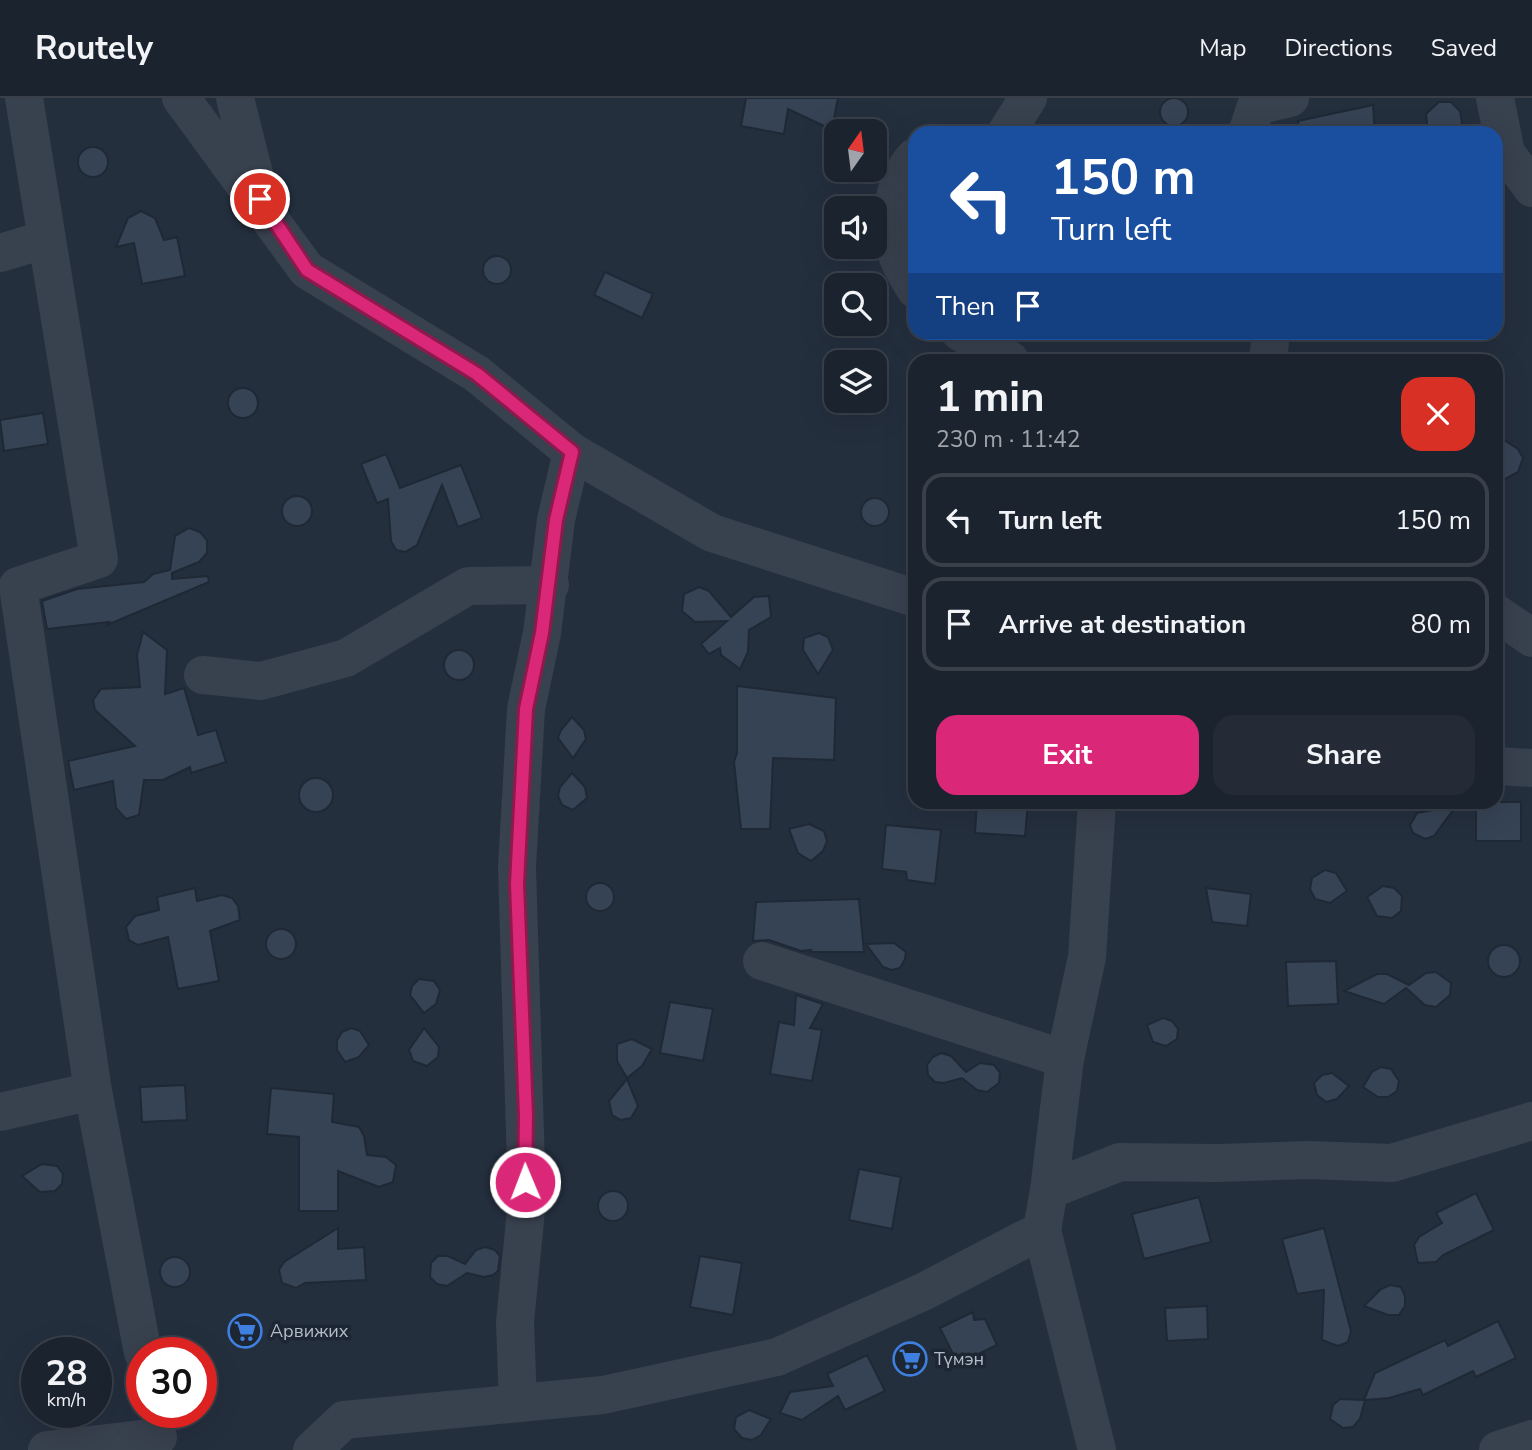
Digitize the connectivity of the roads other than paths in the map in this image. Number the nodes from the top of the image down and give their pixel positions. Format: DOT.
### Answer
graph roads {
  1 [pos="24,98"];
  2 [pos="181,98"];
  3 [pos="235,98"];
  4 [pos="1028,98"];
  5 [pos="1290,98"];
  6 [pos="1495,98"];
  7 [pos="1010,126"];
  8 [pos="1249,126"];
  9 [pos="1501,126"];
  10 [pos="1503,138"];
  11 [pos="908,164"];
  12 [pos="1532,188"];
  13 [pos="47,239"];
  14 [pos="0,253"];
  15 [pos="307,270"];
  16 [pos="908,277"];
  17 [pos="974,340"];
  18 [pos="999,354"];
  19 [pos="572,452"];
  20 [pos="550,585"];
  21 [pos="9,589"];
  22 [pos="908,596"];
  23 [pos="1503,618"];
  24 [pos="1532,638"];
  25 [pos="203,676"];
  26 [pos="1503,766"];
  27 [pos="1532,768"];
  28 [pos="1097,809"];
  29 [pos="762,961"];
  30 [pos="1065,1059"];
  31 [pos="93,1091"];
  32 [pos="0,1112"];
  33 [pos="1532,1121"];
  34 [pos="1049,1190"];
  35 [pos="1042,1230"];
  36 [pos="140,1337"];
  37 [pos="518,1403"];
  38 [pos="158,1433"];
  39 [pos="1532,1439"];
  40 [pos="47,1450"];
  41 [pos="312,1450"];
  42 [pos="1097,1450"];
  43 [pos="1498,1450"];
  1 -- 13 [label="street"];
  2 -- 15 [label="street"];
  3 -- 15 [label="street"];
  4 -- 7 [label="street"];
  5 -- 8 [label="street"];
  6 -- 9 [label="street"];
  10 -- 12 [label="street"];
  11 -- 16 [label="street"];
  13 -- 14 [label="street"];
  13 -- 21 [label="street"];
  15 -- 19 [label="street"];
  17 -- 18 [label="street"];
  19 -- 20 [label="street"];
  19 -- 22 [label="street"];
  20 -- 25 [label="street"];
  20 -- 37 [label="street"];
  21 -- 31 [label="street"];
  23 -- 24 [label="street"];
  26 -- 27 [label="street"];
  28 -- 30 [label="street"];
  29 -- 30 [label="street"];
  30 -- 34 [label="street"];
  31 -- 32 [label="street"];
  31 -- 36 [label="street"];
  33 -- 34 [label="street"];
  34 -- 35 [label="street"];
  35 -- 37 [label="street"];
  35 -- 42 [label="street"];
  37 -- 41 [label="street"];
  38 -- 40 [label="street"];
  39 -- 43 [label="street"];
}
